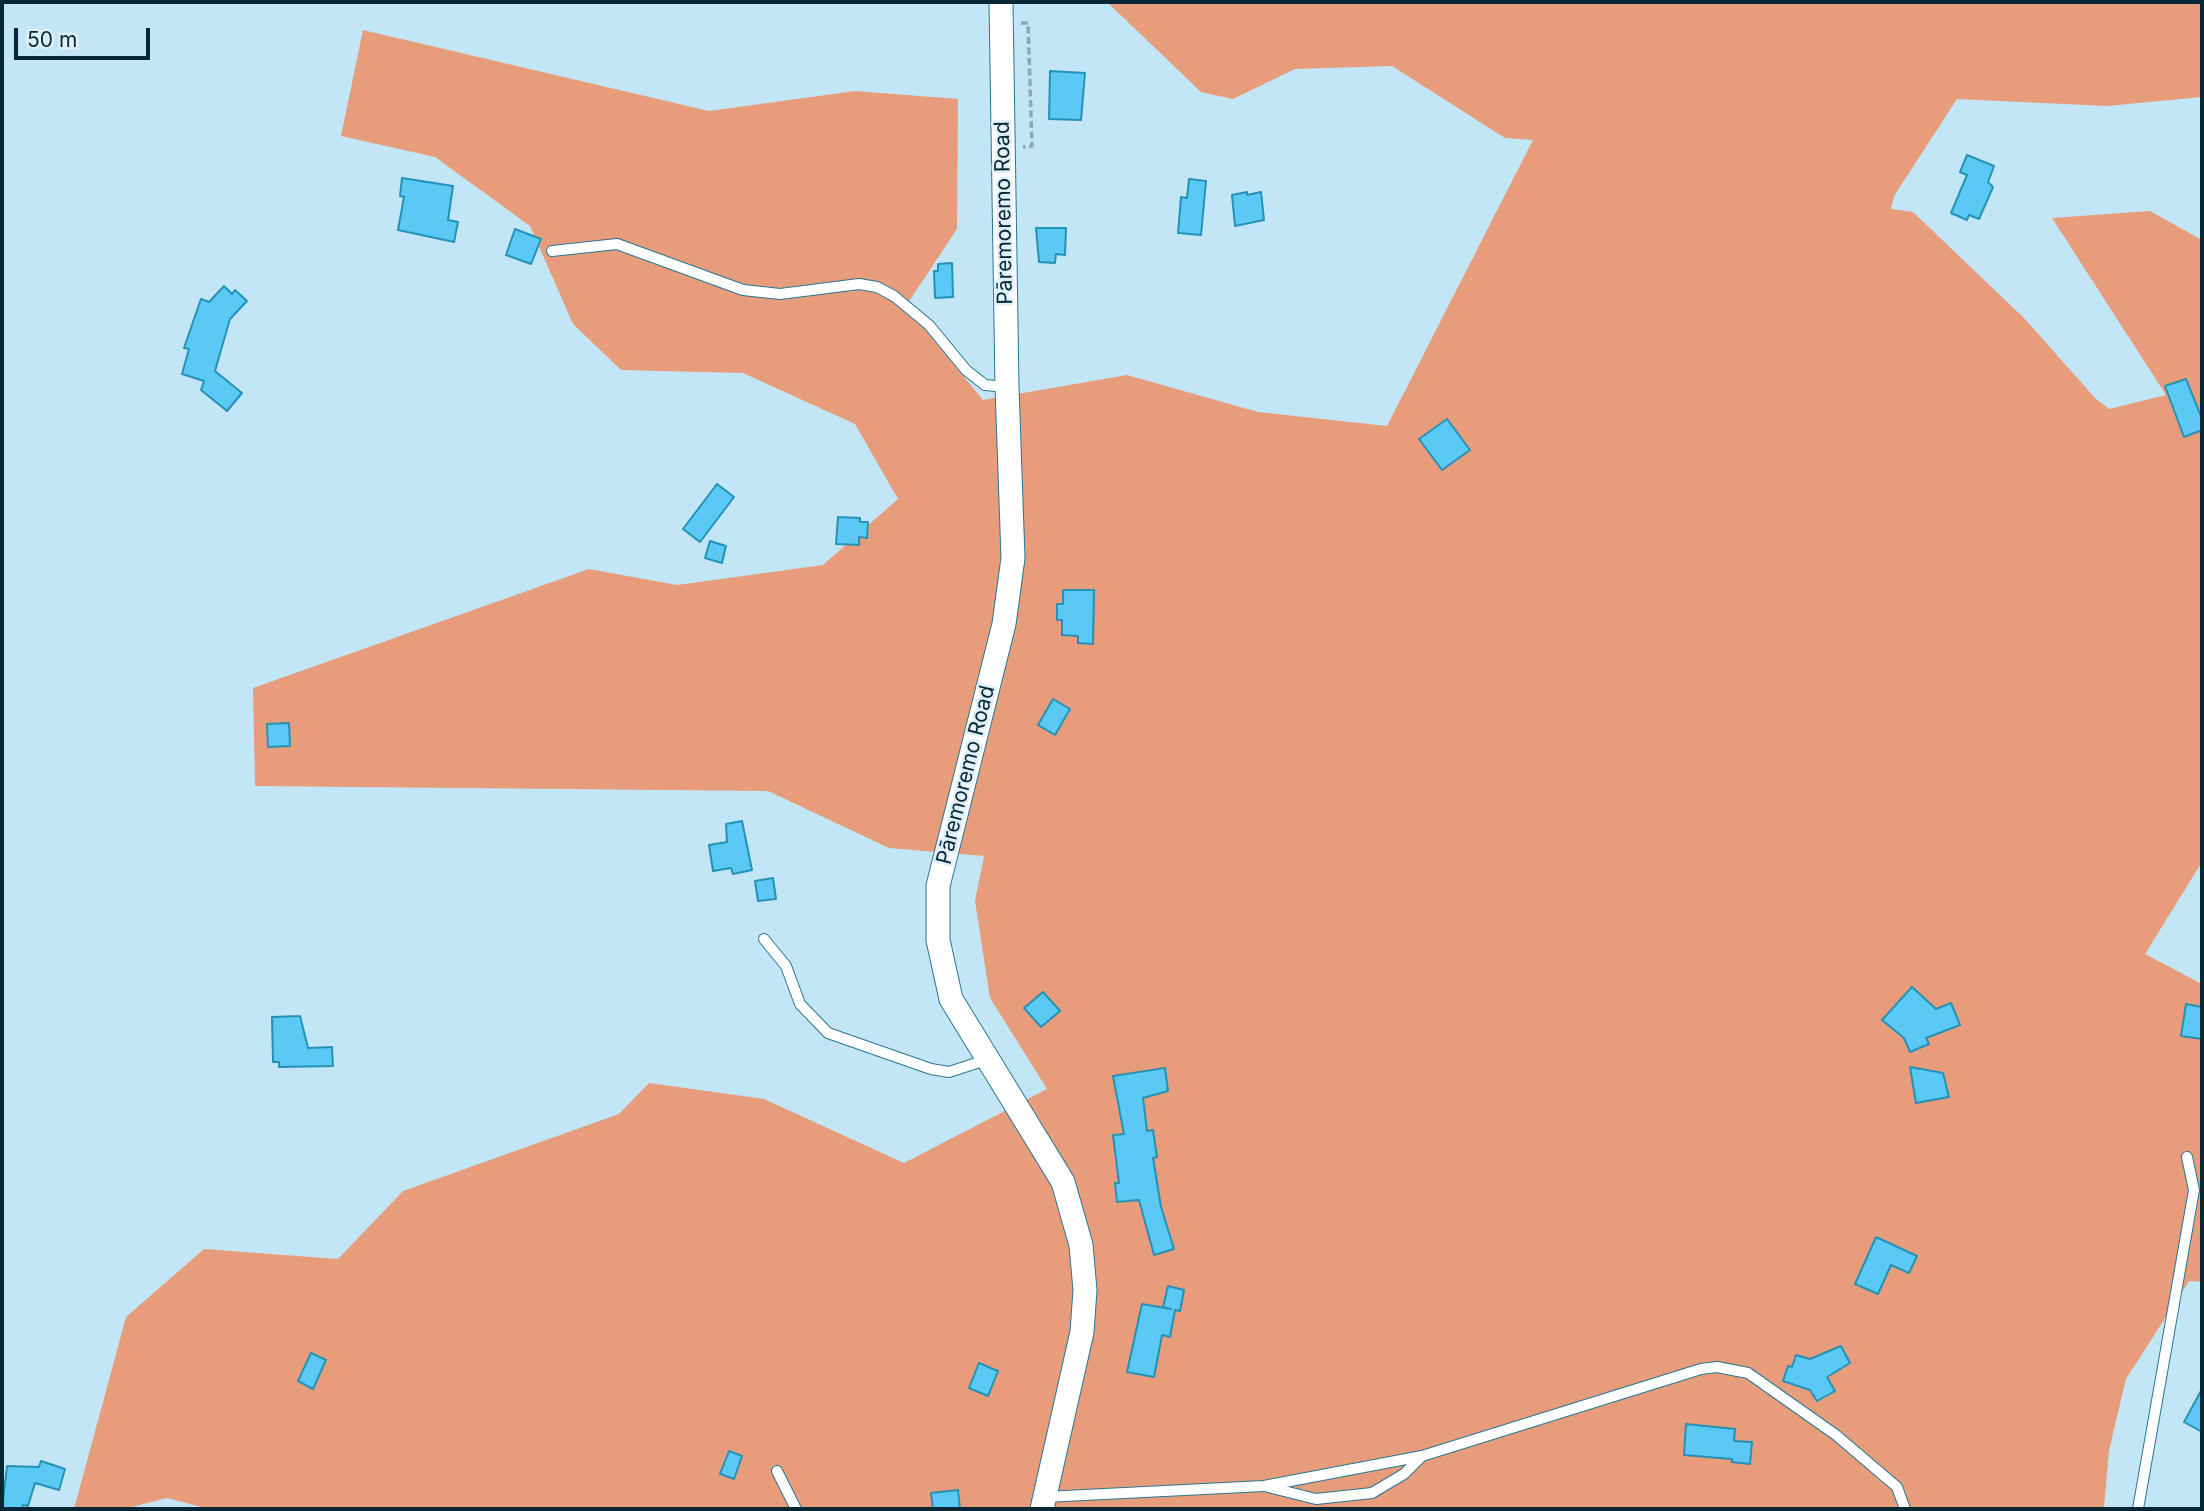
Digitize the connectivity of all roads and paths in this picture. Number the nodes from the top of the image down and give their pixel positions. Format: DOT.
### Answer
graph roads {
  1 [pos="1001,13"];
  2 [pos="1003,149"];
  3 [pos="552,251"];
  4 [pos="1007,387"];
  5 [pos="764,939"];
  6 [pos="986,1060"];
  7 [pos="2187,1157"];
  8 [pos="1423,1456"];
  9 [pos="777,1471"];
  10 [pos="1264,1486"];
  11 [pos="1043,1503"];
  12 [pos="796,1509"];
  13 [pos="1905,1509"];
  14 [pos="2138,1509"];
  1 -- 2 [label="street, Pāremoremo Road"];
  1 -- 2 [label="path"];
  2 -- 4 [label="street, Pāremoremo Road"];
  3 -- 4 [label="lane"];
  4 -- 6 [label="street, Pāremoremo Road"];
  5 -- 6 [label="lane"];
  6 -- 11 [label="street, Pāremoremo Road"];
  7 -- 14 [label="lane"];
  8 -- 10 [label="lane"];
  8 -- 10 [label="lane"];
  8 -- 13 [label="lane"];
  9 -- 12 [label="lane"];
  10 -- 11 [label="lane"];
}
